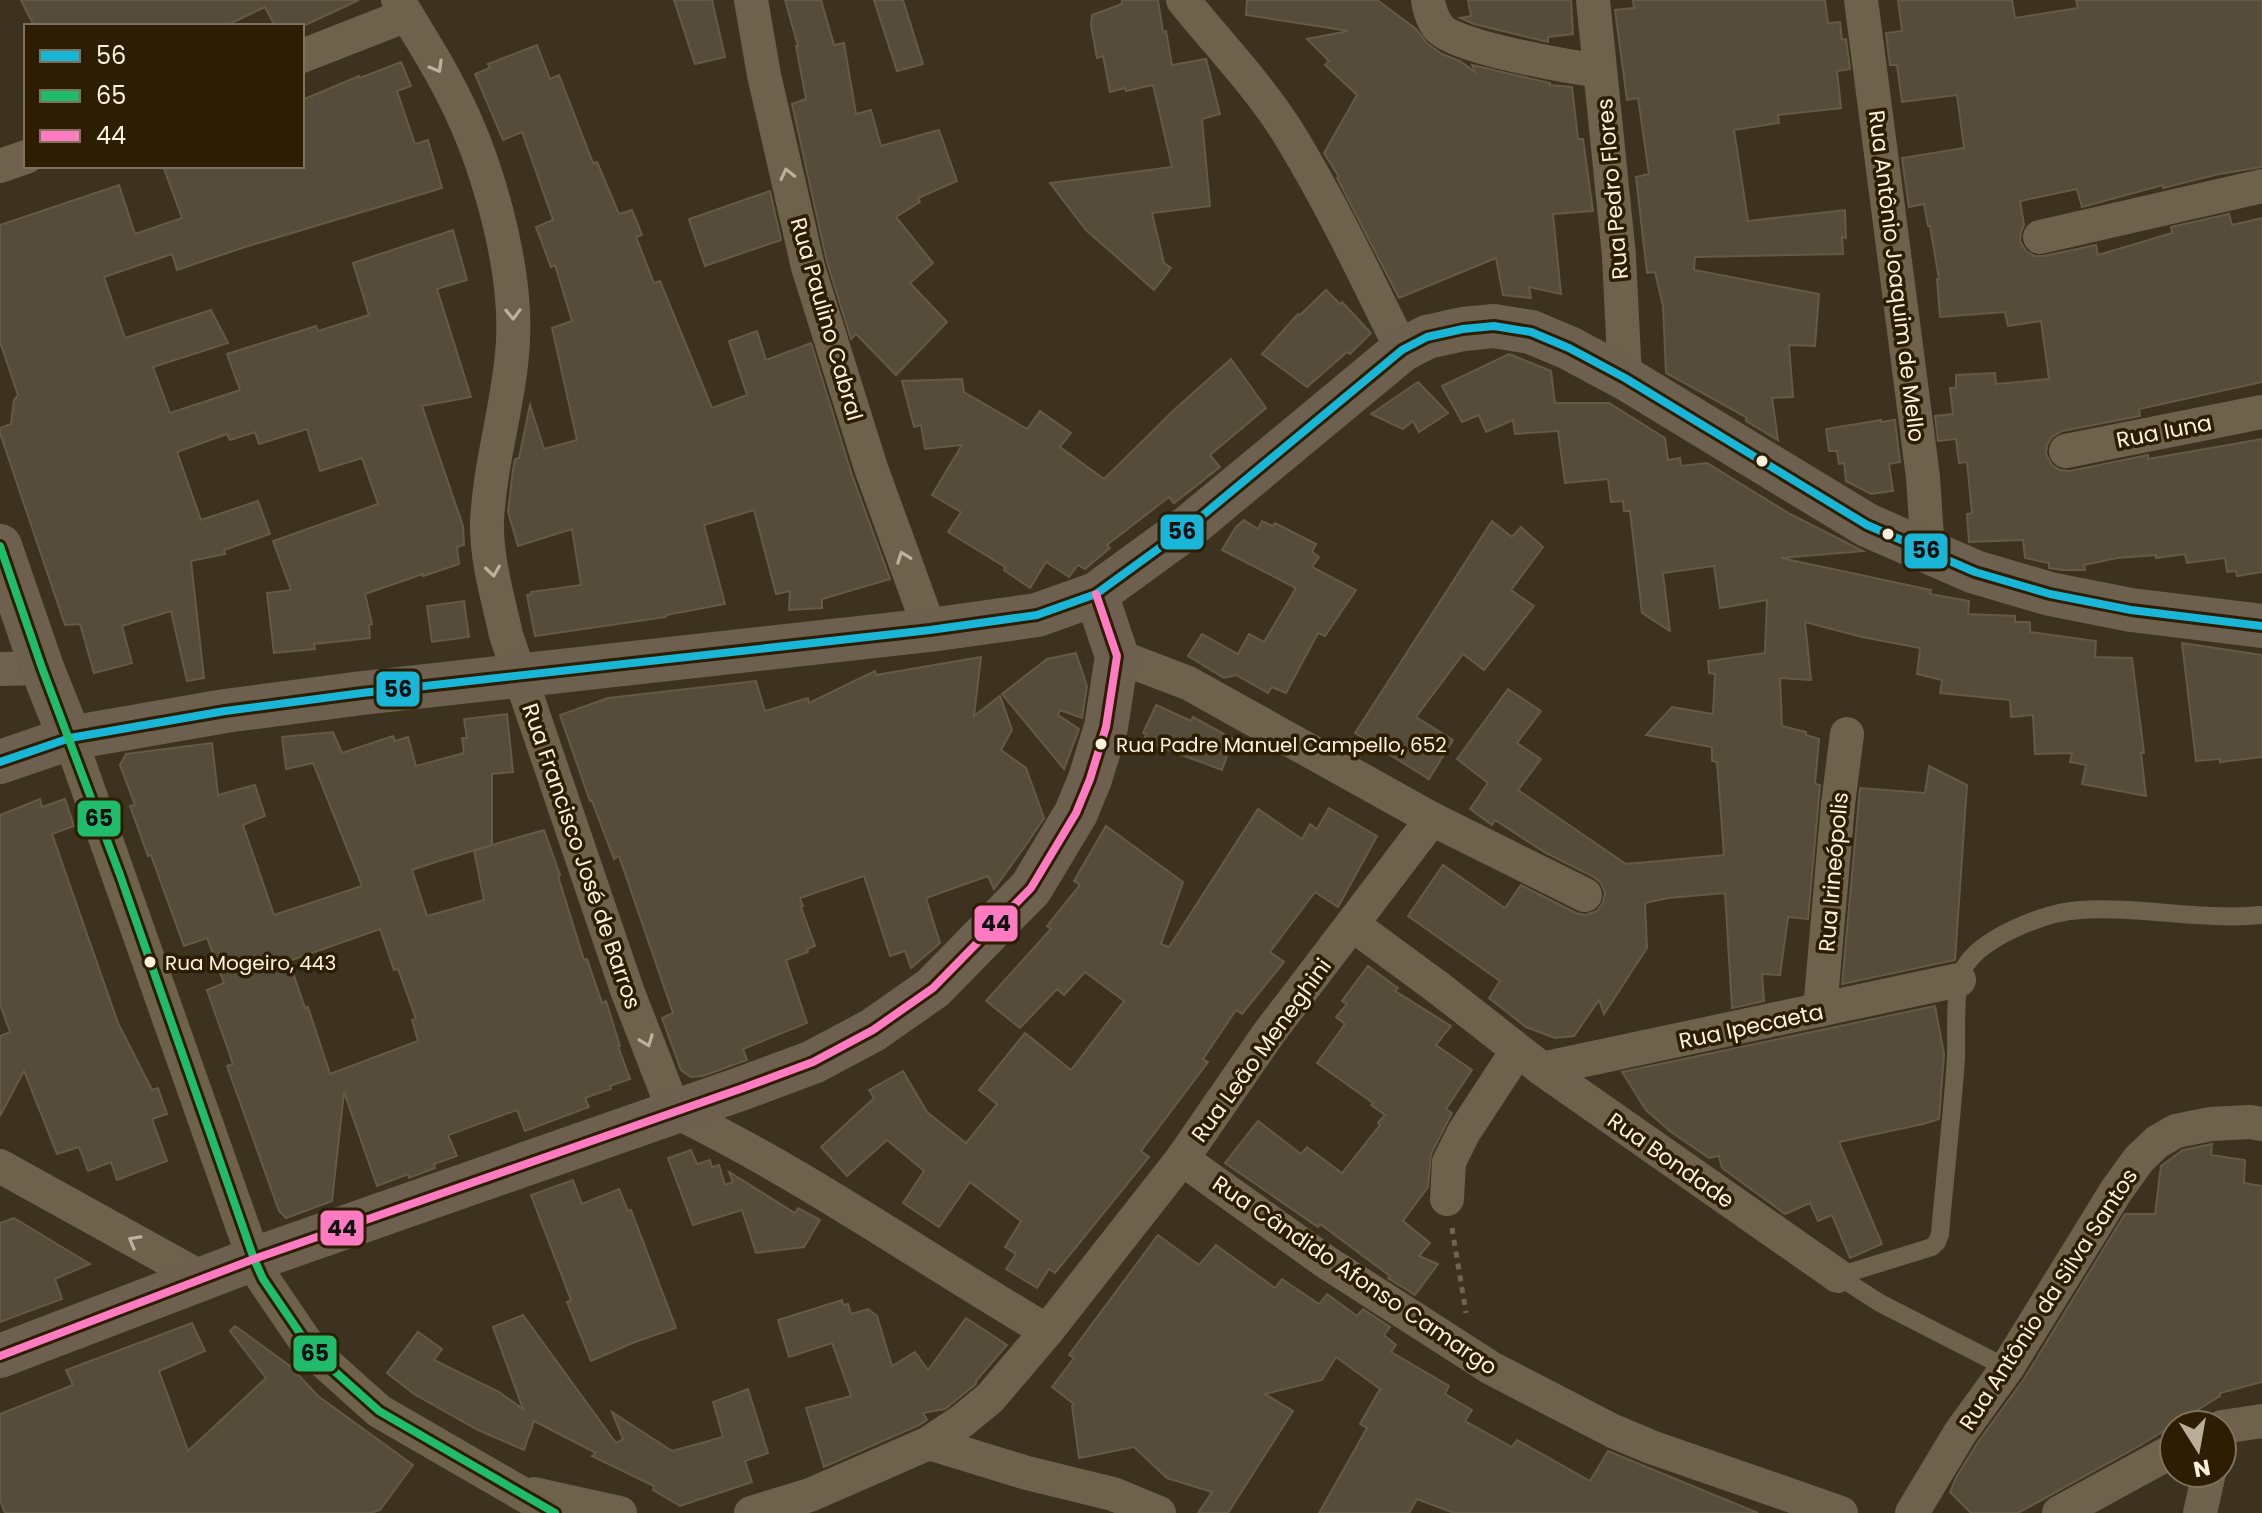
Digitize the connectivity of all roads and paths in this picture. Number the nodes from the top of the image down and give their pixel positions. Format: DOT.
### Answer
graph roads {
  1 [pos="751,0"];
  2 [pos="1183,0"];
  3 [pos="1428,0"];
  4 [pos="1593,0"];
  5 [pos="1861,0"];
  6 [pos="402,7"];
  7 [pos="304,55"];
  8 [pos="1600,71"];
  9 [pos="24,158"];
  10 [pos="0,166"];
  11 [pos="2262,186"];
  12 [pos="2040,237"];
  13 [pos="1402,350"];
  14 [pos="1625,378"];
  15 [pos="2262,412"];
  16 [pos="2066,451"];
  17 [pos="0,546"];
  18 [pos="1928,553"];
  19 [pos="1096,594"];
  20 [pos="2262,626"];
  21 [pos="930,630"];
  22 [pos="1117,656"];
  23 [pos="21,668"];
  24 [pos="519,676"];
  25 [pos="1847,734"];
  26 [pos="70,738"];
  27 [pos="0,762"];
  28 [pos="1432,819"];
  29 [pos="1585,895"];
  30 [pos="2262,915"];
  31 [pos="1353,925"];
  32 [pos="1959,980"];
  33 [pos="1820,1010"];
  34 [pos="1530,1060"];
  35 [pos="674,1111"];
  36 [pos="2262,1124"];
  37 [pos="1182,1159"];
  38 [pos="0,1166"];
  39 [pos="1447,1199"];
  40 [pos="254,1259"];
  41 [pos="1838,1276"];
  42 [pos="202,1278"];
  43 [pos="1047,1331"];
  44 [pos="0,1356"];
  45 [pos="1473,1358"];
  46 [pos="2007,1368"];
  47 [pos="2262,1421"];
  48 [pos="2238,1425"];
  49 [pos="929,1443"];
  50 [pos="2158,1459"];
  51 [pos="2205,1489"];
  52 [pos="522,1492"];
  53 [pos="555,1513"];
  54 [pos="620,1513"];
  55 [pos="751,1513"];
  56 [pos="1159,1513"];
  57 [pos="1841,1513"];
  58 [pos="1912,1513"];
  59 [pos="2059,1513"];
  60 [pos="2200,1513"];
  21 -- 1 [label="street, Rua Paulino Cabral, one-way"];
  2 -- 13 [label="street"];
  3 -- 8 [label="street"];
  4 -- 8 [label="street, Rua Pedro Flores"];
  5 -- 18 [label="street, Rua Antônio Joaquim de Mello"];
  6 -- 7 [label="street"];
  6 -- 24 [label="street, Rua Francisco José de Barros, one-way"];
  8 -- 14 [label="street, Rua Pedro Flores"];
  9 -- 10 [label="street"];
  11 -- 12 [label="street"];
  13 -- 14 [label="main road"];
  13 -- 19 [label="main road"];
  14 -- 18 [label="main road"];
  15 -- 16 [label="street, Rua Iuna"];
  17 -- 23 [label="main road"];
  18 -- 20 [label="main road"];
  19 -- 21 [label="main road"];
  19 -- 22 [label="main road"];
  21 -- 24 [label="main road"];
  22 -- 28 [label="street"];
  22 -- 35 [label="main road"];
  23 -- 26 [label="main road"];
  24 -- 26 [label="main road"];
  24 -- 35 [label="street, Rua Francisco José de Barros, one-way"];
  25 -- 33 [label="street, Rua Irineópolis"];
  26 -- 27 [label="main road"];
  26 -- 40 [label="street"];
  28 -- 29 [label="street"];
  28 -- 31 [label="street, Rua Leão Meneghini"];
  30 -- 32 [label="lane"];
  31 -- 34 [label="street, Rua Bondade"];
  31 -- 37 [label="street, Rua Leão Meneghini"];
  32 -- 33 [label="street, Rua Ipecaeta"];
  32 -- 41 [label="lane"];
  33 -- 34 [label="street, Rua Ipecaeta"];
  34 -- 39 [label="street"];
  34 -- 41 [label="street, Rua Bondade"];
  35 -- 40 [label="main road"];
  35 -- 43 [label="street"];
  36 -- 46 [label="street, Rua Antônio da Silva Santos"];
  37 -- 43 [label="street, Rua Leão Meneghini"];
  37 -- 45 [label="street, Rua Cândido Afonso Camargo"];
  42 -- 38 [label="street, one-way"];
  39 -- 45 [label="path"];
  40 -- 42 [label="main road"];
  40 -- 52 [label="street"];
  41 -- 46 [label="lane, Rua Bondade"];
  42 -- 44 [label="main road"];
  43 -- 49 [label="street, Rua Leão Meneghini"];
  45 -- 57 [label="street, Rua Cândido Afonso Camargo"];
  46 -- 58 [label="street, Rua Antônio da Silva Santos"];
  47 -- 48 [label="street"];
  49 -- 55 [label="street, Rua Leão Meneghini"];
  49 -- 56 [label="street"];
  50 -- 59 [label="street"];
  51 -- 60 [label="street"];
  52 -- 53 [label="street"];
  52 -- 54 [label="street"];
}
